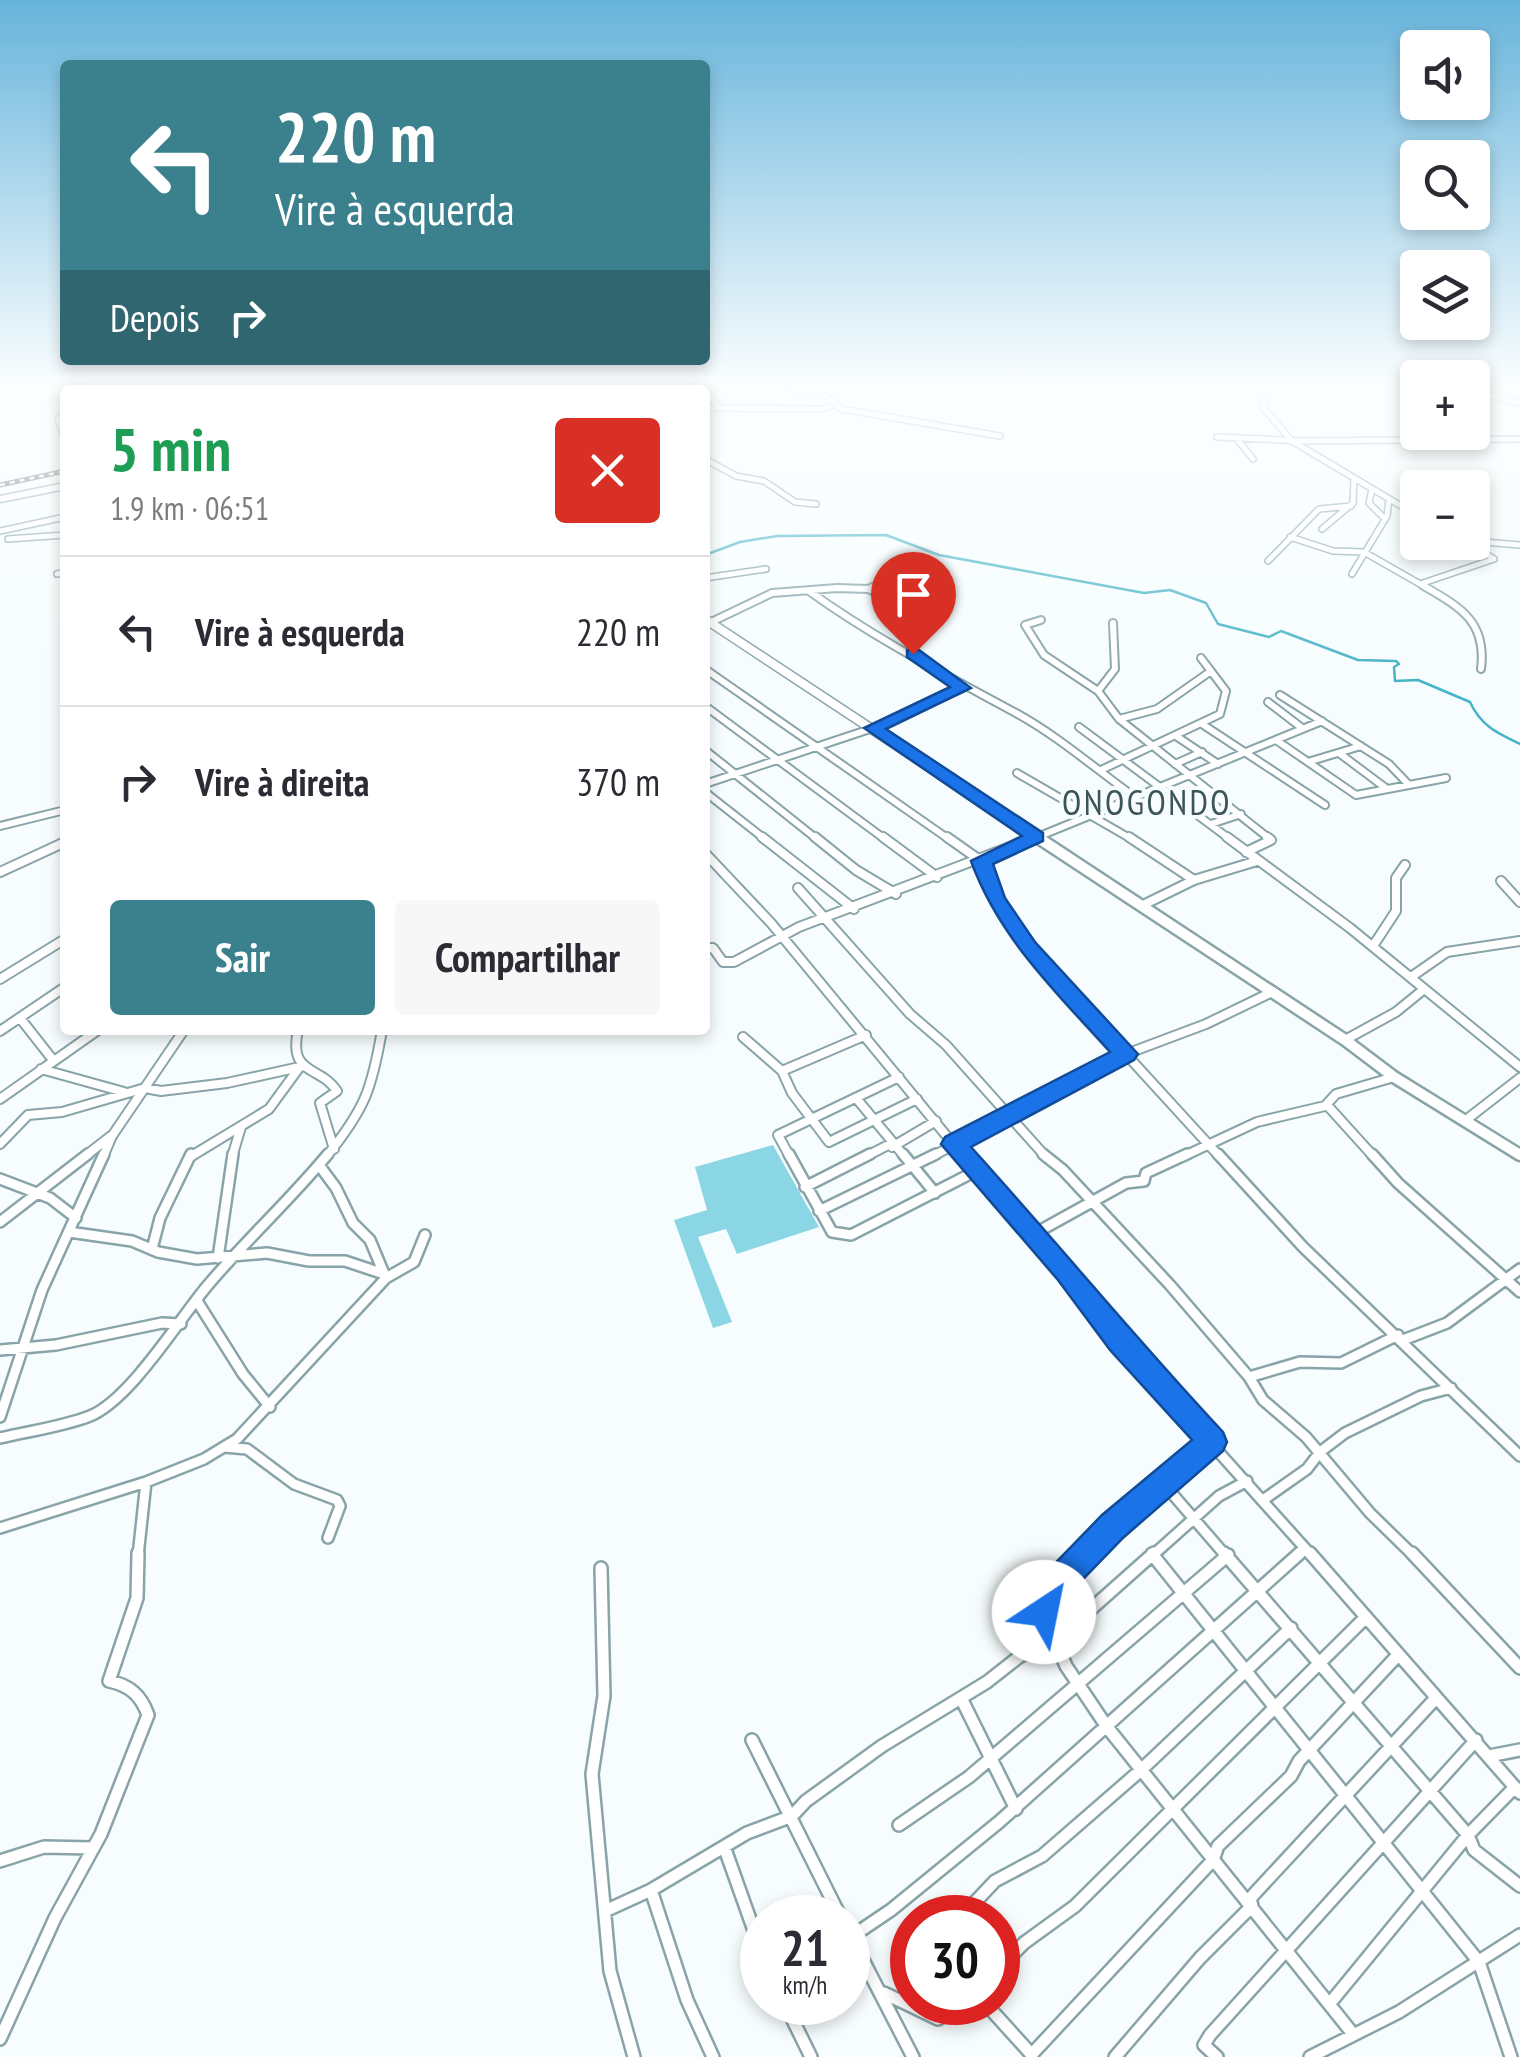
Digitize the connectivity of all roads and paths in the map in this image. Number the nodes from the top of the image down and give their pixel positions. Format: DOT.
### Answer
graph roads {
  1 [pos="767,483"];
  2 [pos="1353,483"];
  3 [pos="1362,483"];
  4 [pos="60,487"];
  5 [pos="1372,489"];
  6 [pos="0,499"];
  7 [pos="1389,499"];
  8 [pos="816,504"];
  9 [pos="1400,505"];
  10 [pos="1351,506"];
  11 [pos="60,518"];
  12 [pos="1384,519"];
  13 [pos="18,528"];
  14 [pos="1322,529"];
  15 [pos="0,531"];
  16 [pos="60,535"];
  17 [pos="1290,537"];
  18 [pos="8,539"];
  19 [pos="1490,543"];
  20 [pos="0,544"];
  21 [pos="1520,544"];
  22 [pos="1364,552"];
  23 [pos="1490,556"];
  24 [pos="1268,560"];
  25 [pos="766,568"];
  26 [pos="1352,574"];
  27 [pos="710,577"];
  28 [pos="894,578"];
  29 [pos="1420,584"];
  30 [pos="868,589"];
  31 [pos="809,591"];
  32 [pos="930,616"];
  33 [pos="1041,620"];
  34 [pos="710,621"];
  35 [pos="1113,623"];
  36 [pos="710,624"];
  37 [pos="1202,658"];
  38 [pos="1481,669"];
  39 [pos="710,672"];
  40 [pos="1210,672"];
  41 [pos="963,688"];
  42 [pos="1098,691"];
  43 [pos="1280,694"];
  44 [pos="1268,702"];
  45 [pos="710,710"];
  46 [pos="1119,719"];
  47 [pos="1322,721"];
  48 [pos="1202,724"];
  49 [pos="1079,727"];
  50 [pos="873,728"];
  51 [pos="1302,728"];
  52 [pos="1176,736"];
  53 [pos="1276,740"];
  54 [pos="1361,746"];
  55 [pos="817,747"];
  56 [pos="1153,747"];
  57 [pos="1202,752"];
  58 [pos="1247,752"];
  59 [pos="1339,753"];
  60 [pos="710,754"];
  61 [pos="776,760"];
  62 [pos="1124,760"];
  63 [pos="1310,762"];
  64 [pos="1175,764"];
  65 [pos="1218,764"];
  66 [pos="1101,770"];
  67 [pos="1017,773"];
  68 [pos="735,774"];
  69 [pos="1191,775"];
  70 [pos="1446,778"];
  71 [pos="1410,785"];
  72 [pos="710,786"];
  73 [pos="1163,786"];
  74 [pos="1388,789"];
  75 [pos="710,792"];
  76 [pos="1136,798"];
  77 [pos="1325,805"];
  78 [pos="60,811"];
  79 [pos="1241,814"];
  80 [pos="1094,816"];
  81 [pos="1211,824"];
  82 [pos="0,826"];
  83 [pos="1036,837"];
  84 [pos="60,844"];
  85 [pos="1246,852"];
  86 [pos="1257,860"];
  87 [pos="982,861"];
  88 [pos="710,862"];
  89 [pos="1406,865"];
  90 [pos="0,872"];
  91 [pos="936,877"];
  92 [pos="1194,880"];
  93 [pos="1501,881"];
  94 [pos="798,888"];
  95 [pos="897,894"];
  96 [pos="1520,901"];
  97 [pos="1141,906"];
  98 [pos="854,909"];
  99 [pos="825,920"];
  100 [pos="782,938"];
  101 [pos="1520,941"];
  102 [pos="60,942"];
  103 [pos="1373,946"];
  104 [pos="710,948"];
  105 [pos="1411,977"];
  106 [pos="0,979"];
  107 [pos="60,990"];
  108 [pos="1424,990"];
  109 [pos="1272,992"];
  110 [pos="20,1018"];
  111 [pos="0,1031"];
  112 [pos="90,1035"];
  113 [pos="181,1035"];
  114 [pos="297,1035"];
  115 [pos="381,1035"];
  116 [pos="866,1035"];
  117 [pos="743,1037"];
  118 [pos="1345,1040"];
  119 [pos="1126,1054"];
  120 [pos="53,1060"];
  121 [pos="302,1067"];
  122 [pos="1520,1067"];
  123 [pos="41,1069"];
  124 [pos="782,1071"];
  125 [pos="899,1077"];
  126 [pos="1394,1077"];
  127 [pos="1520,1078"];
  128 [pos="144,1088"];
  129 [pos="162,1091"];
  130 [pos="127,1093"];
  131 [pos="856,1098"];
  132 [pos="917,1098"];
  133 [pos="0,1099"];
  134 [pos="135,1103"];
  135 [pos="1327,1105"];
  136 [pos="1010,1114"];
  137 [pos="811,1118"];
  138 [pos="1466,1120"];
  139 [pos="936,1121"];
  140 [pos="872,1122"];
  141 [pos="241,1127"];
  142 [pos="112,1136"];
  143 [pos="1211,1143"];
  144 [pos="0,1144"];
  145 [pos="954,1144"];
  146 [pos="891,1145"];
  147 [pos="334,1149"];
  148 [pos="1520,1155"];
  149 [pos="319,1165"];
  150 [pos="910,1167"];
  151 [pos="976,1171"];
  152 [pos="0,1179"];
  153 [pos="804,1187"];
  154 [pos="40,1191"];
  155 [pos="934,1193"];
  156 [pos="1092,1200"];
  157 [pos="819,1211"];
  158 [pos="76,1218"];
  159 [pos="0,1222"];
  160 [pos="70,1232"];
  161 [pos="426,1234"];
  162 [pos="1032,1235"];
  163 [pos="152,1249"];
  164 [pos="241,1254"];
  165 [pos="218,1258"];
  166 [pos="1520,1269"];
  167 [pos="385,1276"];
  168 [pos="1506,1280"];
  169 [pos="1520,1292"];
  170 [pos="197,1301"];
  171 [pos="182,1324"];
  172 [pos="1401,1338"];
  173 [pos="22,1348"];
  174 [pos="0,1350"];
  175 [pos="1249,1377"];
  176 [pos="1452,1388"];
  177 [pos="270,1407"];
  178 [pos="0,1417"];
  179 [pos="0,1438"];
  180 [pos="1213,1442"];
  181 [pos="224,1448"];
  182 [pos="1320,1452"];
  183 [pos="1520,1454"];
  184 [pos="146,1482"];
  185 [pos="1247,1482"];
  186 [pos="1163,1483"];
  187 [pos="1264,1500"];
  188 [pos="1196,1517"];
  189 [pos="0,1528"];
  190 [pos="328,1538"];
  191 [pos="1305,1550"];
  192 [pos="1152,1554"];
  193 [pos="1228,1555"];
  194 [pos="601,1568"];
  195 [pos="1258,1588"];
  196 [pos="1182,1591"];
  197 [pos="1366,1617"];
  198 [pos="1291,1628"];
  199 [pos="1212,1630"];
  200 [pos="1054,1642"];
  201 [pos="1398,1655"];
  202 [pos="1319,1664"];
  203 [pos="1520,1668"];
  204 [pos="1244,1673"];
  205 [pos="1080,1683"];
  206 [pos="961,1698"];
  207 [pos="1436,1698"];
  208 [pos="1353,1703"];
  209 [pos="1273,1709"];
  210 [pos="1107,1727"];
  211 [pos="752,1740"];
  212 [pos="1476,1740"];
  213 [pos="1389,1748"];
  214 [pos="1520,1750"];
  215 [pos="1307,1752"];
  216 [pos="1489,1756"];
  217 [pos="990,1759"];
  218 [pos="1141,1770"];
  219 [pos="1517,1790"];
  220 [pos="1428,1791"];
  221 [pos="1344,1794"];
  222 [pos="1016,1809"];
  223 [pos="1172,1810"];
  224 [pos="792,1816"];
  225 [pos="898,1825"];
  226 [pos="1468,1835"];
  227 [pos="1382,1842"];
  228 [pos="92,1848"];
  229 [pos="725,1848"];
  230 [pos="1213,1860"];
  231 [pos="0,1861"];
  232 [pos="1520,1886"];
  233 [pos="651,1890"];
  234 [pos="1422,1891"];
  235 [pos="741,1895"];
  236 [pos="830,1895"];
  237 [pos="982,1895"];
  238 [pos="1252,1906"];
  239 [pos="605,1912"];
  240 [pos="870,1928"];
  241 [pos="1520,1935"];
  242 [pos="1020,1947"];
  243 [pos="1289,1951"];
  244 [pos="1478,1962"];
  245 [pos="870,1973"];
  246 [pos="877,1986"];
  247 [pos="890,1996"];
  248 [pos="1330,2002"];
  249 [pos="795,2025"];
  250 [pos="1005,2025"];
  251 [pos="1353,2034"];
  252 [pos="0,2039"];
  253 [pos="1034,2056"];
  254 [pos="634,2057"];
  255 [pos="713,2057"];
  256 [pos="811,2057"];
  257 [pos="913,2057"];
  258 [pos="1115,2057"];
  259 [pos="1216,2057"];
  260 [pos="1310,2057"];
  261 [pos="1511,2057"];
  1 -- 8 [label="street"];
  2 -- 10 [label="street"];
  3 -- 5 [label="street"];
  4 -- 6 [label="main road"];
  5 -- 7 [label="street"];
  5 -- 12 [label="street"];
  7 -- 9 [label="street"];
  7 -- 12 [label="street"];
  10 -- 14 [label="street"];
  10 -- 17 [label="street"];
  11 -- 13 [label="street"];
  12 -- 22 [label="street"];
  13 -- 15 [label="street"];
  13 -- 18 [label="street"];
  16 -- 18 [label="street"];
  17 -- 22 [label="street"];
  17 -- 24 [label="street"];
  18 -- 20 [label="street"];
  19 -- 21 [label="street"];
  22 -- 26 [label="street"];
  22 -- 29 [label="street"];
  23 -- 29 [label="street"];
  25 -- 27 [label="street"];
  28 -- 30 [label="street"];
  29 -- 38 [label="street"];
  30 -- 31 [label="street"];
  30 -- 32 [label="street"];
  31 -- 34 [label="street"];
  31 -- 41 [label="street"];
  33 -- 42 [label="street"];
  35 -- 42 [label="street"];
  36 -- 50 [label="main road"];
  37 -- 40 [label="street"];
  39 -- 55 [label="street"];
  40 -- 46 [label="street"];
  40 -- 48 [label="street"];
  41 -- 50 [label="street"];
  41 -- 66 [label="street"];
  42 -- 46 [label="street"];
  43 -- 47 [label="street"];
  44 -- 51 [label="street"];
  45 -- 61 [label="street"];
  46 -- 56 [label="street"];
  47 -- 51 [label="street"];
  47 -- 54 [label="street"];
  48 -- 52 [label="street"];
  48 -- 58 [label="street"];
  49 -- 62 [label="street"];
  50 -- 55 [label="street"];
  50 -- 83 [label="main road"];
  51 -- 53 [label="street"];
  52 -- 56 [label="street"];
  52 -- 57 [label="street"];
  53 -- 58 [label="street"];
  53 -- 63 [label="street"];
  54 -- 59 [label="street"];
  54 -- 71 [label="street"];
  55 -- 61 [label="street"];
  55 -- 87 [label="street"];
  56 -- 62 [label="street"];
  56 -- 64 [label="street"];
  57 -- 64 [label="street"];
  57 -- 65 [label="street"];
  58 -- 65 [label="street"];
  58 -- 77 [label="street"];
  59 -- 63 [label="street"];
  59 -- 74 [label="street"];
  60 -- 68 [label="street"];
  61 -- 68 [label="street"];
  61 -- 91 [label="street"];
  62 -- 66 [label="street"];
  62 -- 73 [label="street"];
  63 -- 74 [label="street"];
  64 -- 69 [label="street"];
  65 -- 69 [label="street"];
  66 -- 76 [label="street"];
  67 -- 80 [label="street"];
  68 -- 72 [label="street"];
  68 -- 95 [label="street"];
  69 -- 73 [label="street"];
  69 -- 79 [label="street"];
  70 -- 71 [label="street"];
  71 -- 74 [label="street"];
  73 -- 76 [label="street"];
  73 -- 81 [label="street"];
  75 -- 98 [label="street"];
  76 -- 80 [label="street"];
  78 -- 82 [label="street"];
  79 -- 81 [label="street"];
  79 -- 85 [label="street"];
  80 -- 83 [label="street"];
  80 -- 92 [label="street"];
  81 -- 85 [label="street"];
  83 -- 87 [label="street"];
  83 -- 97 [label="main road"];
  84 -- 90 [label="street"];
  85 -- 86 [label="street"];
  86 -- 92 [label="street"];
  86 -- 103 [label="street"];
  87 -- 91 [label="street"];
  87 -- 119 [label="street"];
  88 -- 100 [label="street"];
  89 -- 103 [label="street"];
  91 -- 95 [label="street"];
  92 -- 97 [label="street"];
  93 -- 96 [label="street"];
  94 -- 99 [label="street"];
  95 -- 98 [label="street"];
  97 -- 109 [label="main road"];
  98 -- 99 [label="street"];
  99 -- 100 [label="street"];
  99 -- 136 [label="street"];
  100 -- 104 [label="street"];
  100 -- 116 [label="street"];
  101 -- 105 [label="street"];
  102 -- 106 [label="street"];
  103 -- 105 [label="street"];
  105 -- 108 [label="street"];
  107 -- 110 [label="street"];
  108 -- 118 [label="street"];
  108 -- 122 [label="street"];
  109 -- 118 [label="main road"];
  109 -- 119 [label="street"];
  110 -- 111 [label="street"];
  110 -- 120 [label="street"];
  112 -- 120 [label="street"];
  113 -- 128 [label="street"];
  114 -- 121 [label="street"];
  115 -- 147 [label="street"];
  116 -- 124 [label="street"];
  116 -- 125 [label="street"];
  117 -- 124 [label="street"];
  118 -- 126 [label="main road"];
  119 -- 136 [label="street"];
  119 -- 143 [label="street"];
  120 -- 123 [label="street"];
  121 -- 129 [label="street"];
  121 -- 141 [label="street"];
  121 -- 147 [label="street"];
  123 -- 130 [label="street"];
  123 -- 133 [label="street"];
  124 -- 137 [label="street"];
  125 -- 131 [label="street"];
  125 -- 132 [label="street"];
  126 -- 135 [label="street"];
  126 -- 138 [label="main road"];
  127 -- 138 [label="street"];
  128 -- 129 [label="street"];
  128 -- 130 [label="street"];
  128 -- 134 [label="street"];
  129 -- 134 [label="street"];
  130 -- 144 [label="street"];
  131 -- 137 [label="street"];
  131 -- 140 [label="street"];
  132 -- 139 [label="street"];
  132 -- 140 [label="street"];
  134 -- 142 [label="street"];
  135 -- 143 [label="street"];
  135 -- 168 [label="street"];
  136 -- 145 [label="street"];
  136 -- 156 [label="street"];
  137 -- 140 [label="street"];
  137 -- 153 [label="street"];
  138 -- 148 [label="main road"];
  139 -- 145 [label="street"];
  139 -- 146 [label="street"];
  140 -- 146 [label="street"];
  141 -- 163 [label="street"];
  141 -- 165 [label="street"];
  142 -- 154 [label="street"];
  142 -- 158 [label="street"];
  143 -- 156 [label="street"];
  143 -- 172 [label="street"];
  145 -- 150 [label="street"];
  145 -- 151 [label="street"];
  146 -- 150 [label="street"];
  146 -- 153 [label="street"];
  147 -- 149 [label="street"];
  149 -- 164 [label="street"];
  149 -- 167 [label="street"];
  150 -- 155 [label="street"];
  150 -- 157 [label="street"];
  151 -- 155 [label="street"];
  151 -- 162 [label="street"];
  152 -- 154 [label="street"];
  153 -- 157 [label="street"];
  154 -- 158 [label="street"];
  154 -- 159 [label="street"];
  155 -- 157 [label="street"];
  156 -- 162 [label="street"];
  156 -- 175 [label="street"];
  158 -- 160 [label="street"];
  160 -- 163 [label="street"];
  160 -- 173 [label="street"];
  161 -- 167 [label="street"];
  162 -- 180 [label="street"];
  163 -- 165 [label="street"];
  164 -- 165 [label="street"];
  164 -- 167 [label="street"];
  164 -- 170 [label="street"];
  166 -- 168 [label="street"];
  167 -- 177 [label="street"];
  168 -- 169 [label="street"];
  168 -- 172 [label="street"];
  170 -- 171 [label="street"];
  170 -- 177 [label="street"];
  171 -- 173 [label="street"];
  171 -- 179 [label="street"];
  172 -- 175 [label="street"];
  172 -- 176 [label="street"];
  173 -- 174 [label="street"];
  173 -- 178 [label="street"];
  175 -- 182 [label="street"];
  176 -- 182 [label="street"];
  176 -- 183 [label="street"];
  177 -- 181 [label="street"];
  180 -- 185 [label="street"];
  180 -- 186 [label="street"];
  181 -- 184 [label="street"];
  181 -- 190 [label="street"];
  182 -- 187 [label="street"];
  182 -- 203 [label="street"];
  184 -- 189 [label="street"];
  184 -- 228 [label="street"];
  185 -- 187 [label="street"];
  185 -- 188 [label="street"];
  186 -- 188 [label="street"];
  186 -- 200 [label="street"];
  187 -- 191 [label="street"];
  188 -- 192 [label="street"];
  188 -- 193 [label="street"];
  191 -- 195 [label="street"];
  191 -- 197 [label="street"];
  192 -- 196 [label="street"];
  192 -- 200 [label="street"];
  193 -- 195 [label="street"];
  193 -- 196 [label="street"];
  194 -- 239 [label="street"];
  195 -- 198 [label="street"];
  195 -- 199 [label="street"];
  196 -- 199 [label="street"];
  196 -- 205 [label="street"];
  197 -- 201 [label="street"];
  197 -- 202 [label="street"];
  198 -- 202 [label="street"];
  198 -- 204 [label="street"];
  199 -- 204 [label="street"];
  199 -- 210 [label="street"];
  200 -- 205 [label="street"];
  200 -- 206 [label="street"];
  201 -- 207 [label="street"];
  201 -- 208 [label="street"];
  202 -- 208 [label="street"];
  202 -- 209 [label="street"];
  204 -- 209 [label="street"];
  204 -- 218 [label="street"];
  205 -- 210 [label="street"];
  205 -- 217 [label="street"];
  206 -- 217 [label="street"];
  206 -- 224 [label="street"];
  207 -- 212 [label="street"];
  207 -- 213 [label="street"];
  208 -- 213 [label="street"];
  208 -- 215 [label="street"];
  209 -- 215 [label="street"];
  209 -- 223 [label="street"];
  210 -- 218 [label="street"];
  210 -- 222 [label="street"];
  211 -- 224 [label="street"];
  212 -- 216 [label="street"];
  212 -- 220 [label="street"];
  213 -- 220 [label="street"];
  213 -- 221 [label="street"];
  214 -- 216 [label="street"];
  215 -- 221 [label="street"];
  215 -- 230 [label="street"];
  216 -- 219 [label="street"];
  217 -- 222 [label="street"];
  217 -- 225 [label="street"];
  218 -- 223 [label="street"];
  218 -- 237 [label="street"];
  219 -- 226 [label="street"];
  220 -- 226 [label="street"];
  220 -- 227 [label="street"];
  221 -- 227 [label="street"];
  221 -- 238 [label="street"];
  222 -- 240 [label="street"];
  223 -- 230 [label="street"];
  223 -- 242 [label="street"];
  224 -- 229 [label="street"];
  224 -- 236 [label="street"];
  226 -- 232 [label="street"];
  226 -- 234 [label="street"];
  227 -- 234 [label="street"];
  227 -- 243 [label="street"];
  228 -- 231 [label="street"];
  228 -- 252 [label="street"];
  229 -- 233 [label="street"];
  229 -- 235 [label="street"];
  230 -- 238 [label="street"];
  230 -- 253 [label="street"];
  233 -- 239 [label="street"];
  233 -- 255 [label="street"];
  234 -- 244 [label="street"];
  234 -- 248 [label="street"];
  238 -- 243 [label="street"];
  238 -- 258 [label="street"];
  239 -- 254 [label="street"];
  241 -- 244 [label="street"];
  243 -- 248 [label="street"];
  243 -- 259 [label="street"];
  244 -- 251 [label="street"];
  244 -- 261 [label="street"];
  245 -- 246 [label="street"];
  246 -- 247 [label="street"];
  246 -- 257 [label="street"];
  248 -- 251 [label="street"];
  249 -- 256 [label="street"];
  250 -- 253 [label="street"];
  251 -- 260 [label="street"];
}
